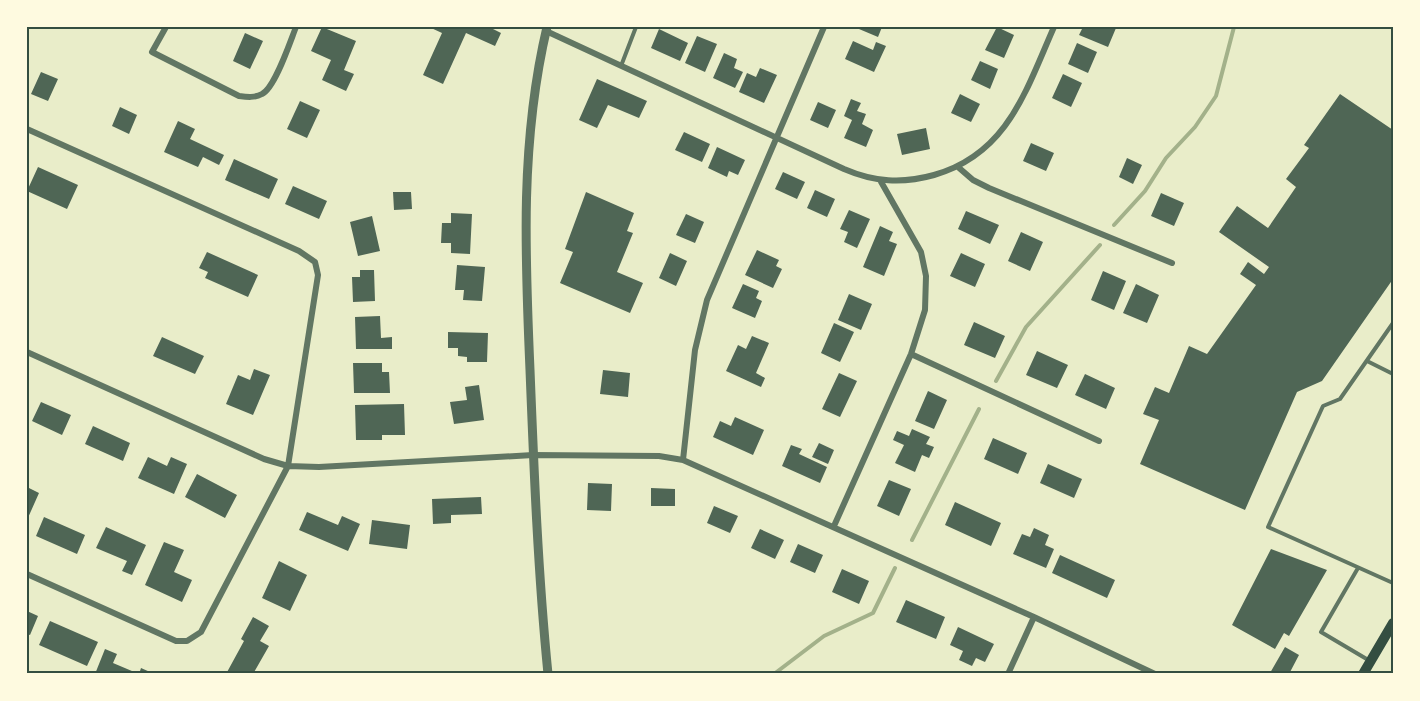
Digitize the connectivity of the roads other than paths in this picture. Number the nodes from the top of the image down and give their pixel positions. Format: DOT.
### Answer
graph roads {
  1 [pos="166,27"];
  2 [pos="296,27"];
  3 [pos="636,27"];
  4 [pos="824,27"];
  5 [pos="1054,27"];
  6 [pos="546,29"];
  7 [pos="620,66"];
  8 [pos="27,129"];
  9 [pos="775,139"];
  10 [pos="958,167"];
  11 [pos="880,180"];
  12 [pos="1172,262"];
  13 [pos="1393,323"];
  14 [pos="27,352"];
  15 [pos="911,354"];
  16 [pos="1367,361"];
  17 [pos="1393,374"];
  18 [pos="1099,441"];
  19 [pos="533,455"];
  20 [pos="683,460"];
  21 [pos="288,466"];
  22 [pos="834,526"];
  23 [pos="1358,567"];
  24 [pos="27,574"];
  25 [pos="1393,583"];
  26 [pos="1034,616"];
  27 [pos="1393,623"];
  28 [pos="1371,662"];
  29 [pos="548,674"];
  30 [pos="1008,674"];
  31 [pos="1155,674"];
  32 [pos="1363,674"];
  1 -- 2 [label="street"];
  3 -- 7 [label="lane"];
  4 -- 9 [label="street"];
  5 -- 10 [label="street"];
  6 -- 7 [label="street"];
  6 -- 19 [label="street"];
  7 -- 9 [label="street"];
  8 -- 21 [label="street"];
  9 -- 11 [label="street"];
  9 -- 20 [label="street"];
  10 -- 11 [label="street"];
  10 -- 12 [label="street"];
  11 -- 15 [label="street"];
  13 -- 16 [label="lane"];
  14 -- 21 [label="street"];
  15 -- 18 [label="street"];
  15 -- 22 [label="street"];
  16 -- 17 [label="lane"];
  16 -- 23 [label="lane"];
  19 -- 20 [label="street"];
  19 -- 21 [label="street"];
  19 -- 29 [label="street"];
  20 -- 22 [label="street"];
  21 -- 24 [label="street"];
  22 -- 26 [label="street"];
  23 -- 25 [label="lane"];
  23 -- 28 [label="lane"];
  26 -- 30 [label="street"];
  26 -- 31 [label="street"];
  27 -- 28 [label="main road"];
  28 -- 32 [label="main road"];
}
